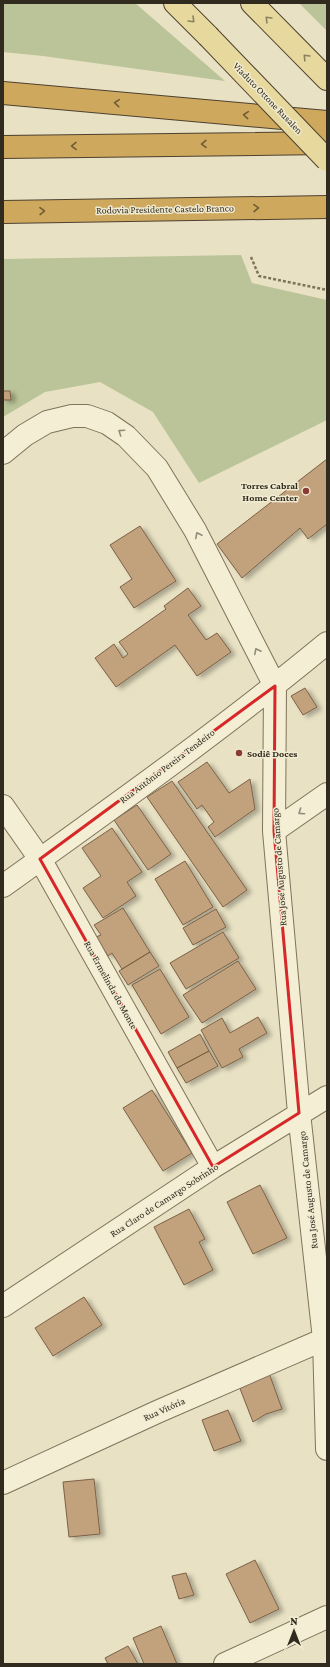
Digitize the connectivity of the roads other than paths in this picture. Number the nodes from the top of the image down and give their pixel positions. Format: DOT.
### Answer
graph roads {
  1 [pos="175,3"];
  2 [pos="252,3"];
  3 [pos="327,80"];
  4 [pos="3,92"];
  5 [pos="327,122"];
  6 [pos="327,143"];
  7 [pos="3,147"];
  8 [pos="327,160"];
  9 [pos="327,207"];
  10 [pos="3,212"];
  11 [pos="3,453"];
  12 [pos="327,642"];
  13 [pos="275,686"];
  14 [pos="327,794"];
  15 [pos="3,806"];
  16 [pos="274,830"];
  17 [pos="40,859"];
  18 [pos="3,886"];
  19 [pos="327,1096"];
  20 [pos="299,1113"];
  21 [pos="213,1167"];
  22 [pos="3,1306"];
  23 [pos="326,1338"];
  24 [pos="327,1449"];
  25 [pos="3,1483"];
  26 [pos="327,1617"];
  27 [pos="225,1664"];
  1 -- 8 [label="main road, Viaduto Ottone Rusalen, one-way, bridge"];
  3 -- 2 [label="main road, one-way"];
  5 -- 4 [label="highway, one-way"];
  6 -- 7 [label="highway, one-way"];
  10 -- 9 [label="highway, Rodovia Presidente Castelo Branco, one-way"];
  13 -- 11 [label="street, Rua José Augusto de Camargo, one-way"];
  12 -- 13 [label="street, Rua Antônio Pereira Tendeiro"];
  13 -- 16 [label="street, Rua José Augusto de Camargo"];
  13 -- 17 [label="street, Rua Antônio Pereira Tendeiro"];
  14 -- 16 [label="street, one-way"];
  15 -- 17 [label="street, Rua Ermelinda do Monte"];
  16 -- 20 [label="street, Rua José Augusto de Camargo"];
  17 -- 18 [label="street, Rua Antônio Pereira Tendeiro"];
  17 -- 21 [label="street, Rua Ermelinda do Monte"];
  19 -- 20 [label="street, Rua Claro de Camargo Sobrinho"];
  20 -- 21 [label="street, Rua Claro de Camargo Sobrinho"];
  20 -- 23 [label="street, Rua José Augusto de Camargo"];
  21 -- 22 [label="street, Rua Claro de Camargo Sobrinho"];
  23 -- 24 [label="street, Rua José Augusto de Camargo"];
  23 -- 25 [label="street, Rua Vitória"];
  26 -- 27 [label="street"];
}
